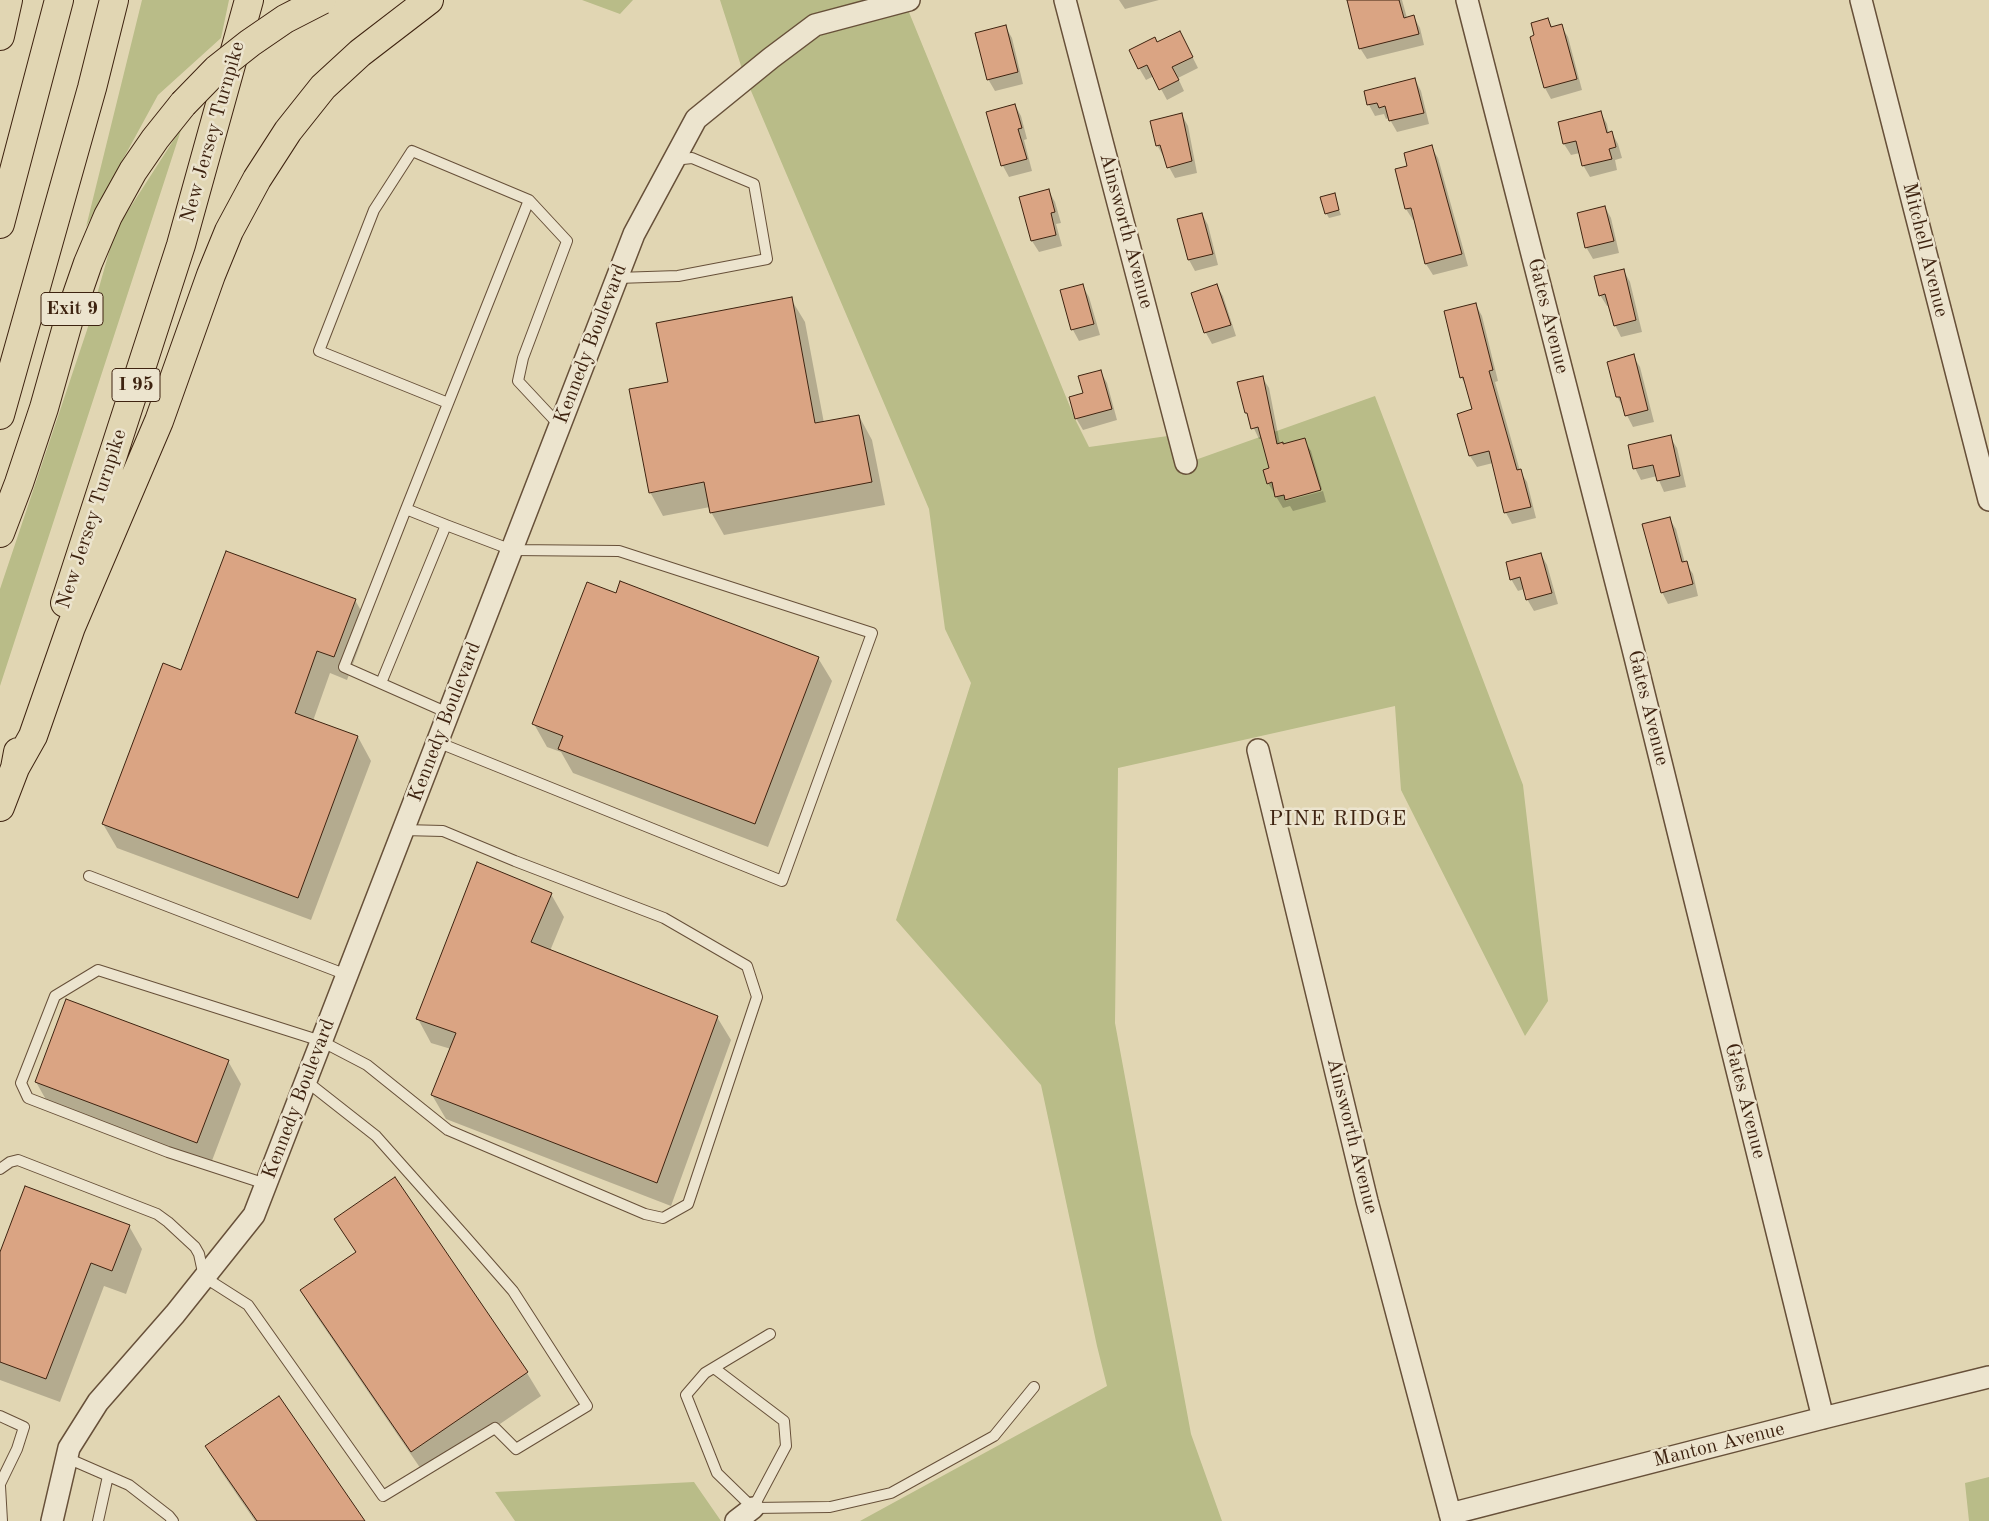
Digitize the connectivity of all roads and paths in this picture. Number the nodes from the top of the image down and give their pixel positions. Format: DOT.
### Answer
graph roads {
  1 [pos="8,0"];
  2 [pos="59,0"];
  3 [pos="114,0"];
  4 [pos="249,0"];
  5 [pos="322,0"];
  6 [pos="428,0"];
  7 [pos="909,0"];
  8 [pos="1066,0"];
  9 [pos="1467,0"];
  10 [pos="1861,0"];
  11 [pos="0,36"];
  12 [pos="674,160"];
  13 [pos="529,200"];
  14 [pos="0,224"];
  15 [pos="617,278"];
  16 [pos="448,403"];
  17 [pos="0,415"];
  18 [pos="560,426"];
  19 [pos="1186,463"];
  20 [pos="1989,500"];
  21 [pos="406,509"];
  22 [pos="446,526"];
  23 [pos="0,534"];
  24 [pos="512,550"];
  25 [pos="381,683"];
  26 [pos="448,713"];
  27 [pos="437,742"];
  28 [pos="1258,750"];
  29 [pos="14,768"];
  30 [pos="0,807"];
  31 [pos="403,830"];
  32 [pos="88,876"];
  33 [pos="347,975"];
  34 [pos="321,1041"];
  35 [pos="306,1081"];
  36 [pos="0,1169"];
  37 [pos="266,1184"];
  38 [pos="204,1278"];
  39 [pos="770,1334"];
  40 [pos="714,1368"];
  41 [pos="1989,1377"];
  42 [pos="1034,1387"];
  43 [pos="0,1416"];
  44 [pos="1824,1418"];
  45 [pos="67,1458"];
  46 [pos="108,1476"];
  47 [pos="1,1481"];
  48 [pos="753,1508"];
  49 [pos="1451,1518"];
  50 [pos="1,1521"];
  51 [pos="52,1521"];
  52 [pos="98,1521"];
  53 [pos="173,1521"];
  54 [pos="736,1521"];
  1 -- 11 [label="highway"];
  2 -- 14 [label="highway"];
  3 -- 17 [label="highway"];
  4 -- 29 [label="highway, New Jersey Turnpike / I 95"];
  5 -- 23 [label="highway, Exit 9, bridge"];
  6 -- 29 [label="highway"];
  7 -- 12 [label="street, Kennedy Boulevard"];
  8 -- 19 [label="street, Ainsworth Avenue"];
  9 -- 44 [label="street, Gates Avenue"];
  10 -- 20 [label="street, Mitchell Avenue"];
  12 -- 15 [label="street, Kennedy Boulevard"];
  12 -- 15 [label="lane"];
  13 -- 16 [label="lane"];
  13 -- 16 [label="lane"];
  13 -- 18 [label="lane"];
  15 -- 18 [label="street, Kennedy Boulevard"];
  16 -- 21 [label="lane"];
  18 -- 24 [label="street, Kennedy Boulevard"];
  21 -- 22 [label="lane"];
  21 -- 25 [label="lane"];
  22 -- 24 [label="lane"];
  22 -- 25 [label="lane"];
  24 -- 26 [label="street, Kennedy Boulevard"];
  24 -- 27 [label="lane"];
  25 -- 26 [label="lane"];
  26 -- 27 [label="street, Kennedy Boulevard"];
  27 -- 31 [label="street, Kennedy Boulevard"];
  28 -- 49 [label="street, Ainsworth Avenue"];
  29 -- 30 [label="highway, New Jersey Turnpike / I 95"];
  31 -- 33 [label="street, Kennedy Boulevard"];
  31 -- 34 [label="lane"];
  32 -- 33 [label="lane"];
  33 -- 34 [label="street, Kennedy Boulevard"];
  34 -- 35 [label="street, Kennedy Boulevard"];
  34 -- 37 [label="lane"];
  35 -- 37 [label="street, Kennedy Boulevard"];
  35 -- 38 [label="lane"];
  36 -- 38 [label="lane"];
  37 -- 38 [label="street, Kennedy Boulevard"];
  38 -- 45 [label="street, Kennedy Boulevard"];
  39 -- 40 [label="lane"];
  40 -- 48 [label="lane"];
  40 -- 48 [label="lane"];
  41 -- 44 [label="street, Manton Avenue"];
  42 -- 48 [label="lane"];
  43 -- 47 [label="lane"];
  44 -- 49 [label="street, Manton Avenue"];
  45 -- 46 [label="lane"];
  45 -- 51 [label="street, Kennedy Boulevard"];
  46 -- 52 [label="lane"];
  46 -- 53 [label="lane"];
  47 -- 50 [label="lane"];
  48 -- 54 [label="street"];
}
